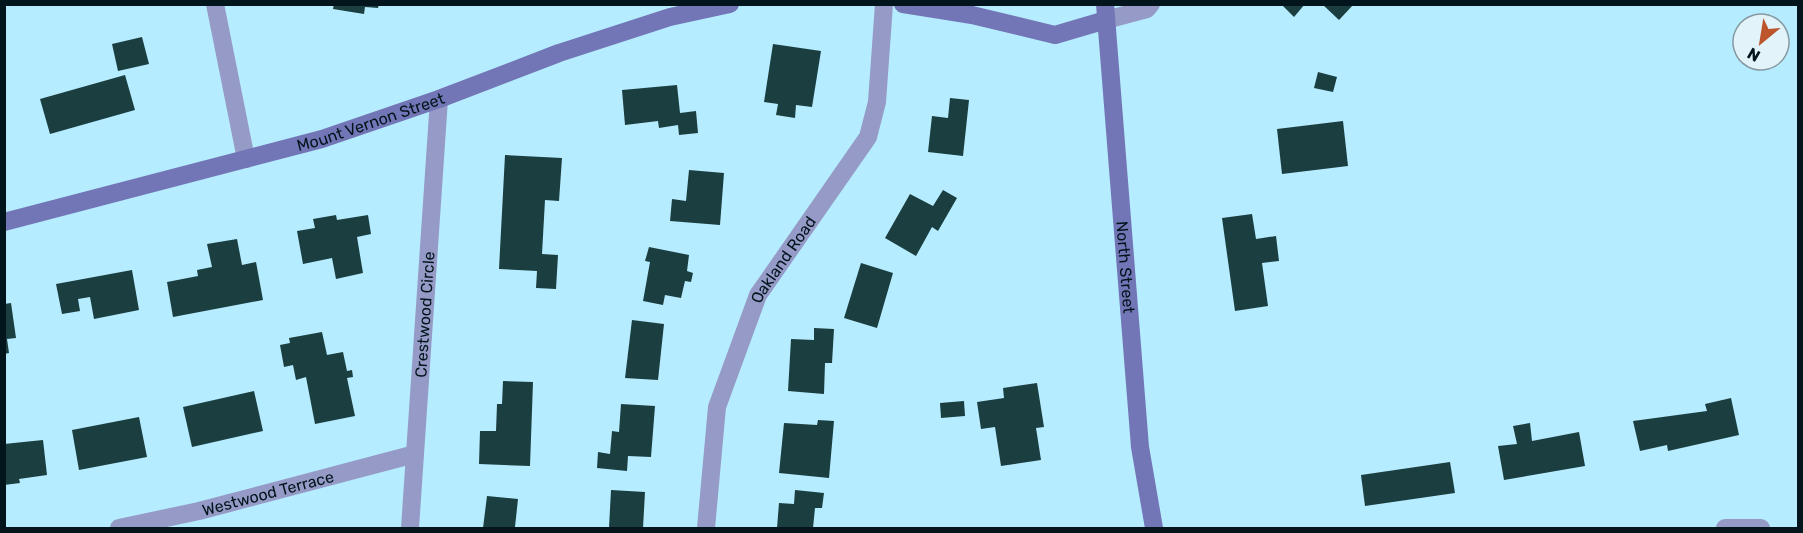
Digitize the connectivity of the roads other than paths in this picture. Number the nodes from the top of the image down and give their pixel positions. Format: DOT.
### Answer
graph roads {
  1 [pos="215,4"];
  2 [pos="730,4"];
  3 [pos="884,4"];
  4 [pos="903,4"];
  5 [pos="1151,4"];
  6 [pos="1105,12"];
  7 [pos="439,99"];
  8 [pos="246,159"];
  9 [pos="4,222"];
  10 [pos="415,454"];
  11 [pos="119,528"];
  12 [pos="410,528"];
  13 [pos="706,528"];
  14 [pos="1154,528"];
  15 [pos="1725,528"];
  16 [pos="1761,528"];
  1 -- 8 [label="street"];
  2 -- 7 [label="main road, Mount Vernon Street"];
  3 -- 13 [label="street, Oakland Road"];
  4 -- 6 [label="main road"];
  5 -- 6 [label="street"];
  6 -- 14 [label="main road, North Street"];
  7 -- 8 [label="main road, Mount Vernon Street"];
  7 -- 10 [label="street, Crestwood Circle"];
  8 -- 9 [label="main road, Mount Vernon Street"];
  10 -- 11 [label="street, Westwood Terrace"];
  10 -- 12 [label="street, Crestwood Circle"];
  15 -- 16 [label="street"];
}
